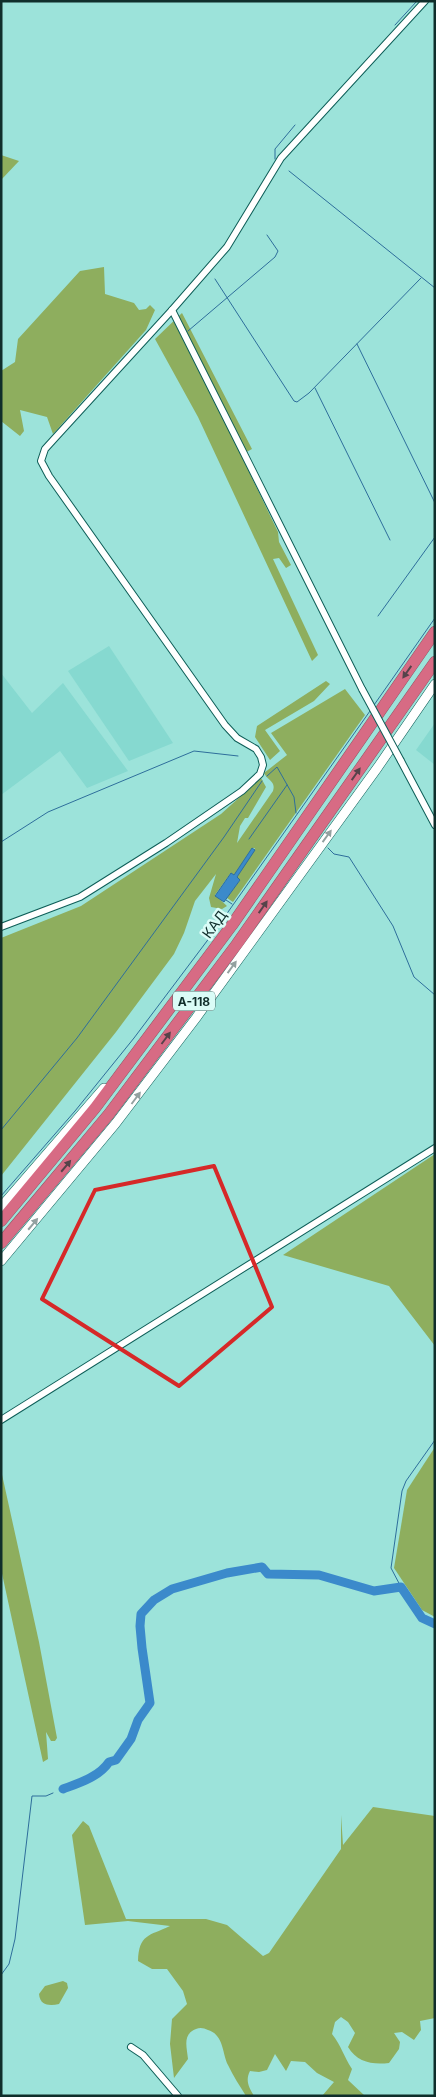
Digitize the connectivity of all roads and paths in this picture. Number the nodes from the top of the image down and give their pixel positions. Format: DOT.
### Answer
graph roads {
  1 [pos="425,1"];
  2 [pos="172,310"];
  3 [pos="435,632"];
  4 [pos="435,662"];
  5 [pos="435,684"];
  6 [pos="435,825"];
  7 [pos="1,927"];
  8 [pos="141,1046"];
  9 [pos="435,1148"];
  10 [pos="1,1208"];
  11 [pos="1,1221"];
  12 [pos="1,1243"];
  13 [pos="1,1261"];
  14 [pos="1,1420"];
  15 [pos="131,2047"];
  16 [pos="178,2096"];
  1 -- 2 [label="street"];
  2 -- 6 [label="street, bridge"];
  2 -- 7 [label="street"];
  3 -- 8 [label="highway, КАД / А-118, one-way"];
  12 -- 4 [label="highway, А-118, one-way"];
  13 -- 5 [label="street, one-way"];
  8 -- 10 [label="street"];
  8 -- 11 [label="highway, КАД / А-118"];
  9 -- 14 [label="street"];
  15 -- 16 [label="street"];
}
